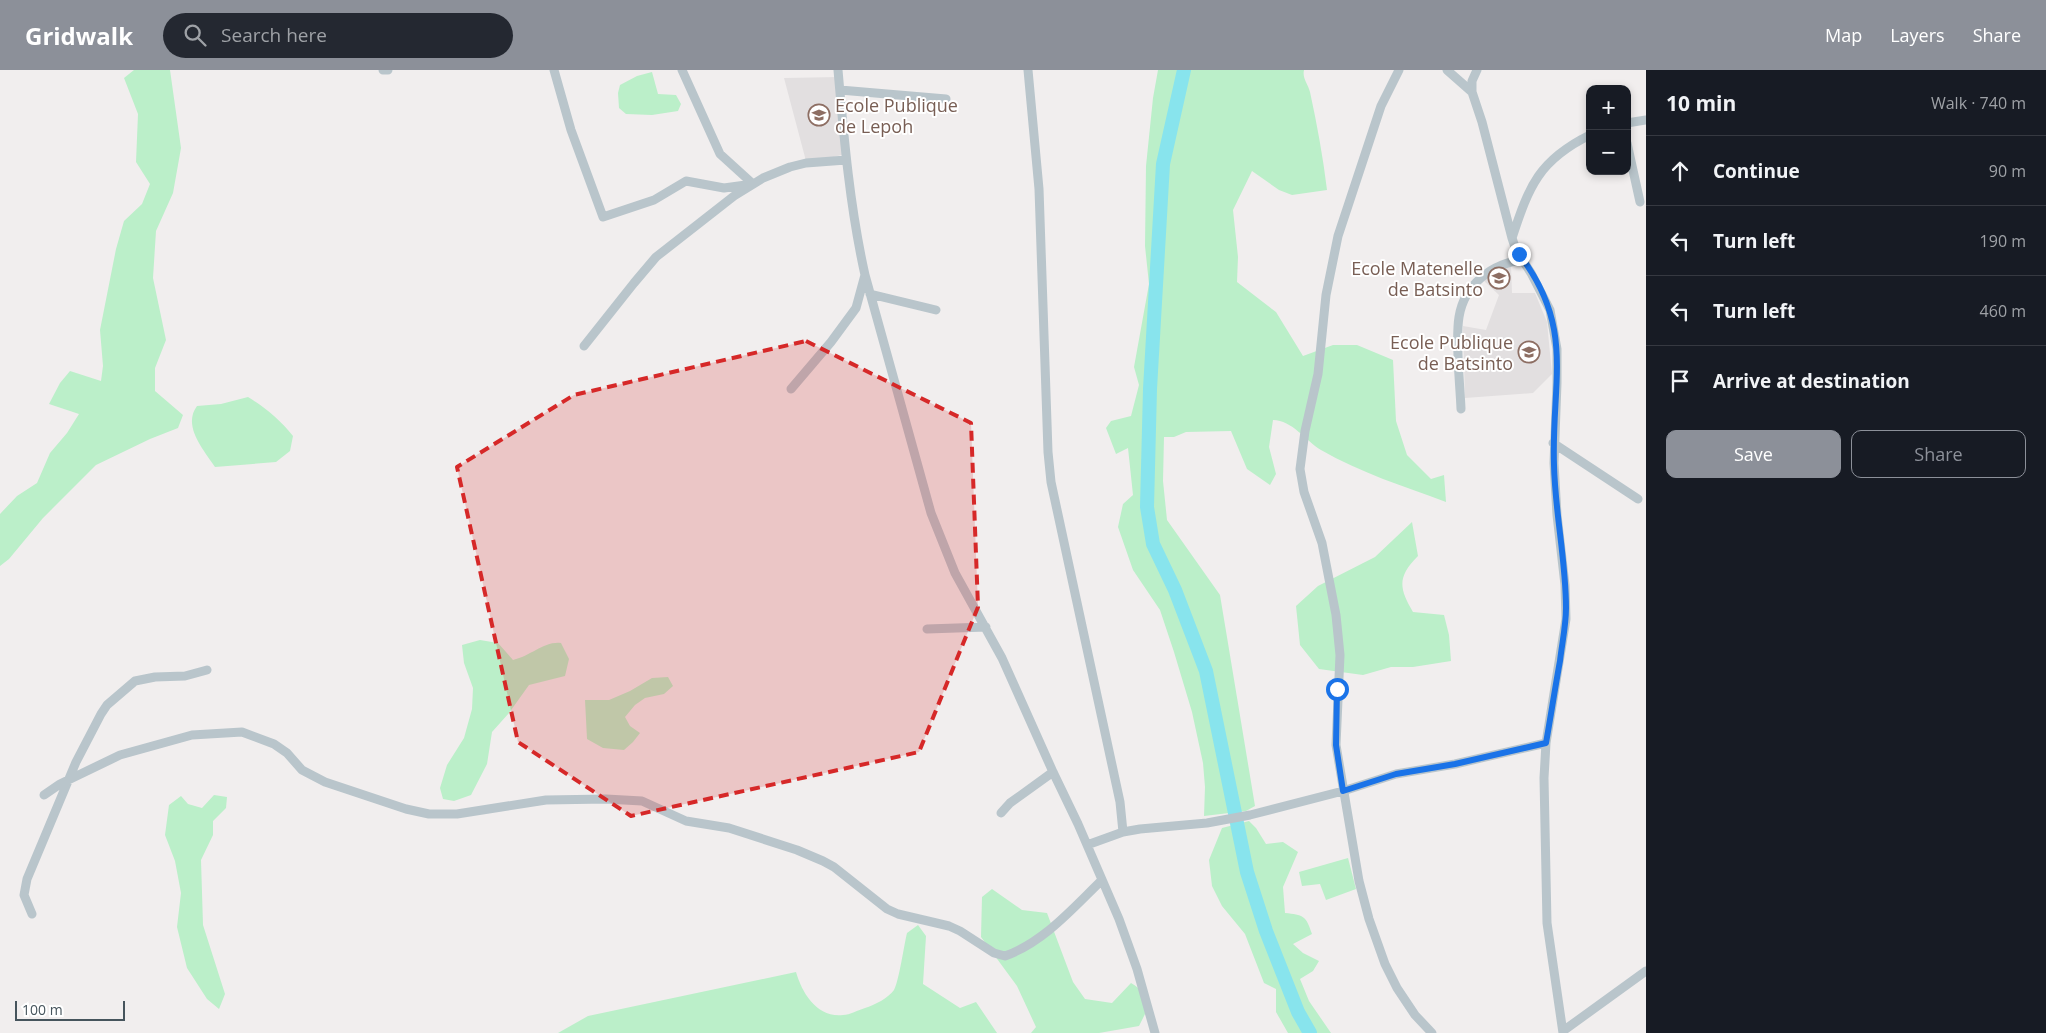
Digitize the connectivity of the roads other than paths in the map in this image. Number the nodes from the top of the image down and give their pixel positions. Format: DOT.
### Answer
graph roads {
  1 [pos="383,70"];
  2 [pos="388,70"];
  3 [pos="554,70"];
  4 [pos="682,70"];
  5 [pos="838,70"];
  6 [pos="1028,70"];
  7 [pos="1399,70"];
  8 [pos="1447,70"];
  9 [pos="1477,70"];
  10 [pos="840,90"];
  11 [pos="1472,92"];
  12 [pos="946,100"];
  13 [pos="1646,120"];
  14 [pos="1631,122"];
  15 [pos="1586,137"];
  16 [pos="846,160"];
  17 [pos="1631,160"];
  18 [pos="753,184"];
  19 [pos="1640,202"];
  20 [pos="1512,238"];
  21 [pos="1523,260"];
  22 [pos="865,275"];
  23 [pos="870,294"];
  24 [pos="936,310"];
  25 [pos="584,346"];
  26 [pos="791,389"];
  27 [pos="1461,409"];
  28 [pos="1553,443"];
  29 [pos="1638,499"];
  30 [pos="986,628"];
  31 [pos="926,629"];
  32 [pos="207,670"];
  33 [pos="1546,743"];
  34 [pos="1052,772"];
  35 [pos="69,779"];
  36 [pos="1343,791"];
  37 [pos="44,795"];
  38 [pos="1001,813"];
  39 [pos="1124,832"];
  40 [pos="1087,844"];
  41 [pos="1102,880"];
  42 [pos="32,914"];
  43 [pos="1646,971"];
  44 [pos="1563,1032"];
  45 [pos="1155,1033"];
  46 [pos="1432,1033"];
  1 -- 2 [label="street"];
  3 -- 18 [label="street"];
  4 -- 18 [label="street"];
  5 -- 10 [label="street"];
  6 -- 39 [label="street"];
  7 -- 36 [label="street"];
  8 -- 11 [label="street"];
  9 -- 11 [label="street"];
  10 -- 12 [label="street"];
  10 -- 16 [label="street"];
  11 -- 20 [label="street"];
  13 -- 14 [label="street"];
  15 -- 20 [label="street"];
  16 -- 18 [label="street"];
  16 -- 22 [label="street"];
  17 -- 19 [label="street"];
  18 -- 25 [label="street"];
  20 -- 21 [label="street"];
  21 -- 27 [label="street"];
  21 -- 28 [label="street"];
  22 -- 23 [label="street"];
  22 -- 26 [label="street"];
  23 -- 24 [label="street"];
  23 -- 30 [label="street"];
  28 -- 29 [label="street"];
  28 -- 33 [label="street"];
  30 -- 31 [label="street"];
  30 -- 34 [label="street"];
  32 -- 35 [label="street"];
  33 -- 36 [label="street"];
  33 -- 44 [label="street"];
  34 -- 38 [label="street"];
  34 -- 40 [label="street"];
  35 -- 37 [label="street"];
  35 -- 41 [label="street"];
  35 -- 42 [label="street"];
  36 -- 39 [label="street"];
  36 -- 46 [label="street"];
  39 -- 40 [label="street"];
  40 -- 41 [label="street"];
  41 -- 45 [label="street"];
  43 -- 44 [label="street"];
}
